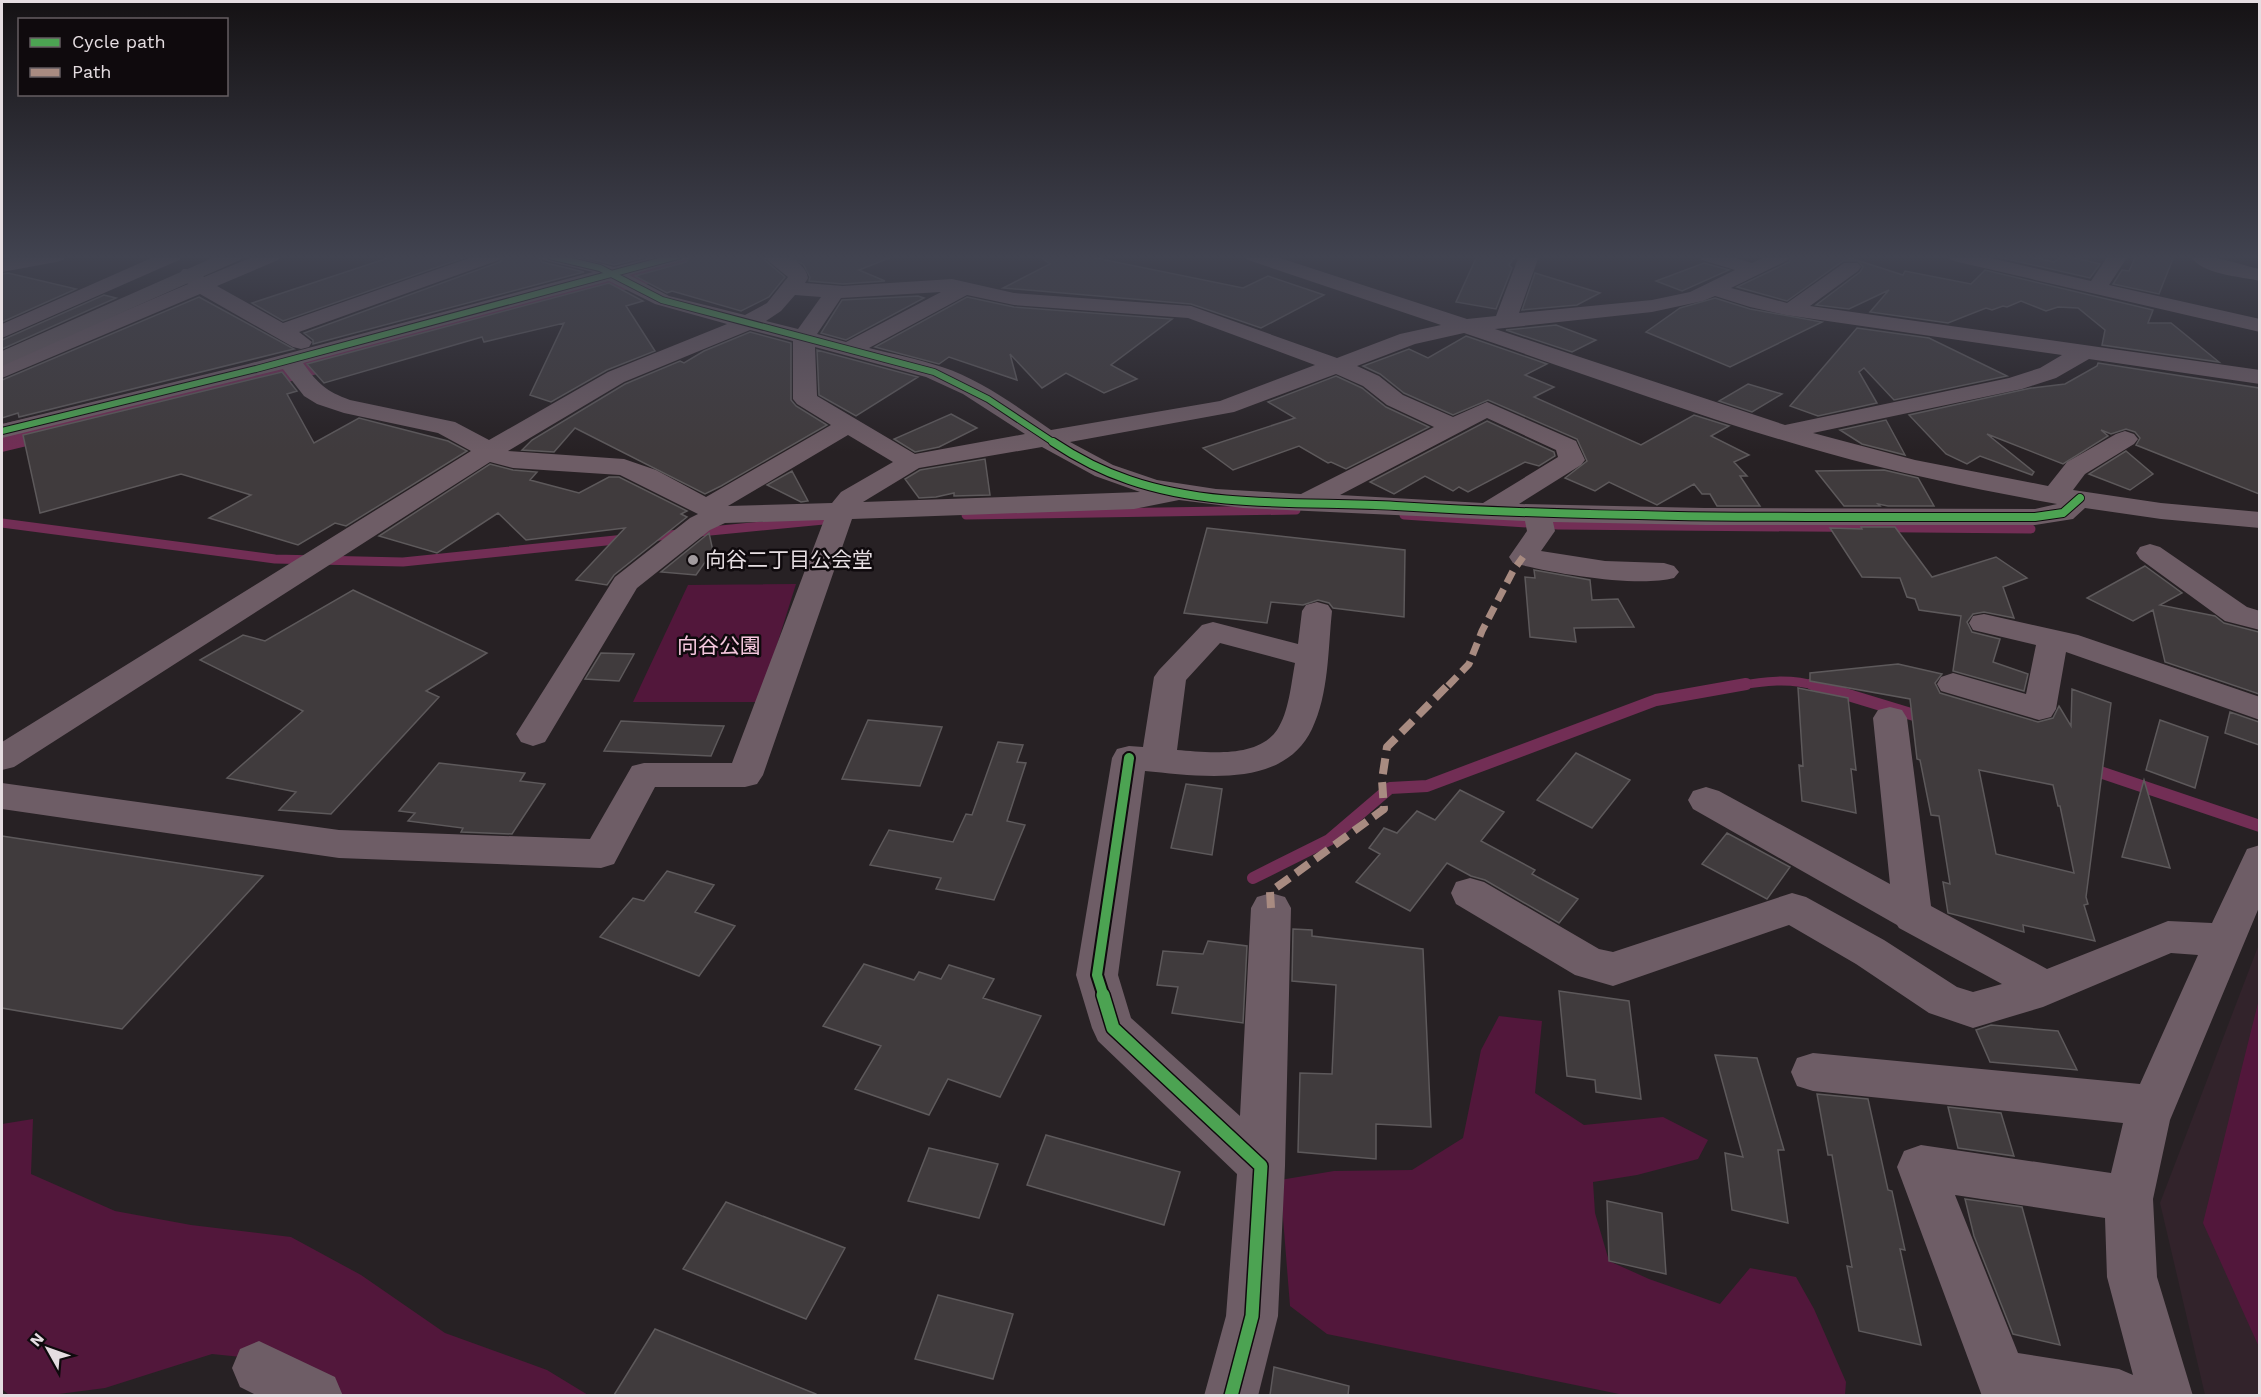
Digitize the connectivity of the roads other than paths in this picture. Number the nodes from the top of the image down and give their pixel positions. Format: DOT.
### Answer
graph roads {
  1 [pos="26,321"];
  2 [pos="69,321"];
  3 [pos="71,321"];
  4 [pos="117,321"];
  5 [pos="264,321"];
  6 [pos="310,321"];
  7 [pos="446,321"];
  8 [pos="741,321"];
  9 [pos="751,321"];
  10 [pos="815,321"];
  11 [pos="902,321"];
  12 [pos="1216,321"];
  13 [pos="1452,321"];
  14 [pos="1503,321"];
  15 [pos="1875,321"];
  16 [pos="2238,321"];
  17 [pos="748,323"];
  18 [pos="1466,326"];
  19 [pos="2259,326"];
  20 [pos="281,331"];
  21 [pos="2,332"];
  22 [pos="804,338"];
  23 [pos="2,344"];
  24 [pos="850,349"];
  25 [pos="319,352"];
  26 [pos="2085,352"];
  27 [pos="2,360"];
  28 [pos="292,366"];
  29 [pos="1338,366"];
  30 [pos="2,371"];
  31 [pos="2259,378"];
  32 [pos="848,425"];
  33 [pos="1453,426"];
  34 [pos="2,431"];
  35 [pos="1784,432"];
  36 [pos="1050,439"];
  37 [pos="2125,439"];
  38 [pos="489,451"];
  39 [pos="911,462"];
  40 [pos="1195,493"];
  41 [pos="2067,496"];
  42 [pos="1308,501"];
  43 [pos="841,510"];
  44 [pos="1487,512"];
  45 [pos="2259,520"];
  46 [pos="702,521"];
  47 [pos="1539,522"];
  48 [pos="2150,553"];
  49 [pos="1664,572"];
  50 [pos="1317,611"];
  51 [pos="2259,621"];
  52 [pos="1984,623"];
  53 [pos="2053,638"];
  54 [pos="1311,657"];
  55 [pos="1953,684"];
  56 [pos="2259,709"];
  57 [pos="1890,718"];
  58 [pos="533,734"];
  59 [pos="2,758"];
  60 [pos="1144,758"];
  61 [pos="2,796"];
  62 [pos="1706,800"];
  63 [pos="2259,859"];
  64 [pos="1470,893"];
  65 [pos="1271,908"];
  66 [pos="1913,917"];
  67 [pos="2225,940"];
  68 [pos="2045,988"];
  69 [pos="1813,1072"];
  70 [pos="2153,1106"];
  71 [pos="1262,1166"];
  72 [pos="2129,1199"];
  73 [pos="259,1368"];
  74 [pos="316,1395"];
  75 [pos="1231,1395"];
  76 [pos="2119,1395"];
  77 [pos="2166,1395"];
  1 -- 21 [label="street"];
  2 -- 23 [label="highway"];
  3 -- 27 [label="highway"];
  4 -- 30 [label="street"];
  5 -- 20 [label="street"];
  6 -- 20 [label="street"];
  7 -- 25 [label="street"];
  8 -- 17 [label="street"];
  9 -- 17 [label="street"];
  10 -- 22 [label="street"];
  11 -- 24 [label="street"];
  12 -- 29 [label="street"];
  13 -- 18 [label="street"];
  14 -- 18 [label="street"];
  15 -- 26 [label="street"];
  16 -- 19 [label="street"];
  17 -- 22 [label="street"];
  17 -- 38 [label="street"];
  18 -- 29 [label="street"];
  18 -- 35 [label="street"];
  20 -- 25 [label="street"];
  22 -- 24 [label="street"];
  22 -- 32 [label="street"];
  24 -- 36 [label="street"];
  25 -- 28 [label="street"];
  26 -- 31 [label="street"];
  26 -- 35 [label="street"];
  28 -- 34 [label="street"];
  28 -- 38 [label="street"];
  29 -- 33 [label="street"];
  29 -- 36 [label="street"];
  32 -- 39 [label="street"];
  32 -- 46 [label="street"];
  33 -- 42 [label="street"];
  33 -- 44 [label="street"];
  35 -- 41 [label="street"];
  36 -- 39 [label="street"];
  36 -- 40 [label="street"];
  37 -- 41 [label="street"];
  38 -- 46 [label="street"];
  38 -- 59 [label="street"];
  39 -- 43 [label="street"];
  40 -- 42 [label="street"];
  40 -- 43 [label="street"];
  41 -- 45 [label="street"];
  41 -- 47 [label="street"];
  42 -- 44 [label="street"];
  43 -- 46 [label="street"];
  43 -- 61 [label="street"];
  44 -- 47 [label="street"];
  46 -- 58 [label="street"];
  47 -- 49 [label="street"];
  48 -- 51 [label="street"];
  50 -- 54 [label="street"];
  52 -- 53 [label="street"];
  53 -- 55 [label="street"];
  53 -- 56 [label="street"];
  54 -- 60 [label="street"];
  54 -- 60 [label="street"];
  57 -- 66 [label="street"];
  60 -- 71 [label="street"];
  62 -- 66 [label="street"];
  63 -- 67 [label="street"];
  64 -- 68 [label="street"];
  65 -- 71 [label="street"];
  66 -- 68 [label="street"];
  67 -- 68 [label="street"];
  67 -- 70 [label="street"];
  69 -- 70 [label="street"];
  70 -- 72 [label="street"];
  71 -- 75 [label="street"];
  72 -- 76 [label="street"];
  72 -- 77 [label="street"];
  73 -- 74 [label="street"];
}
